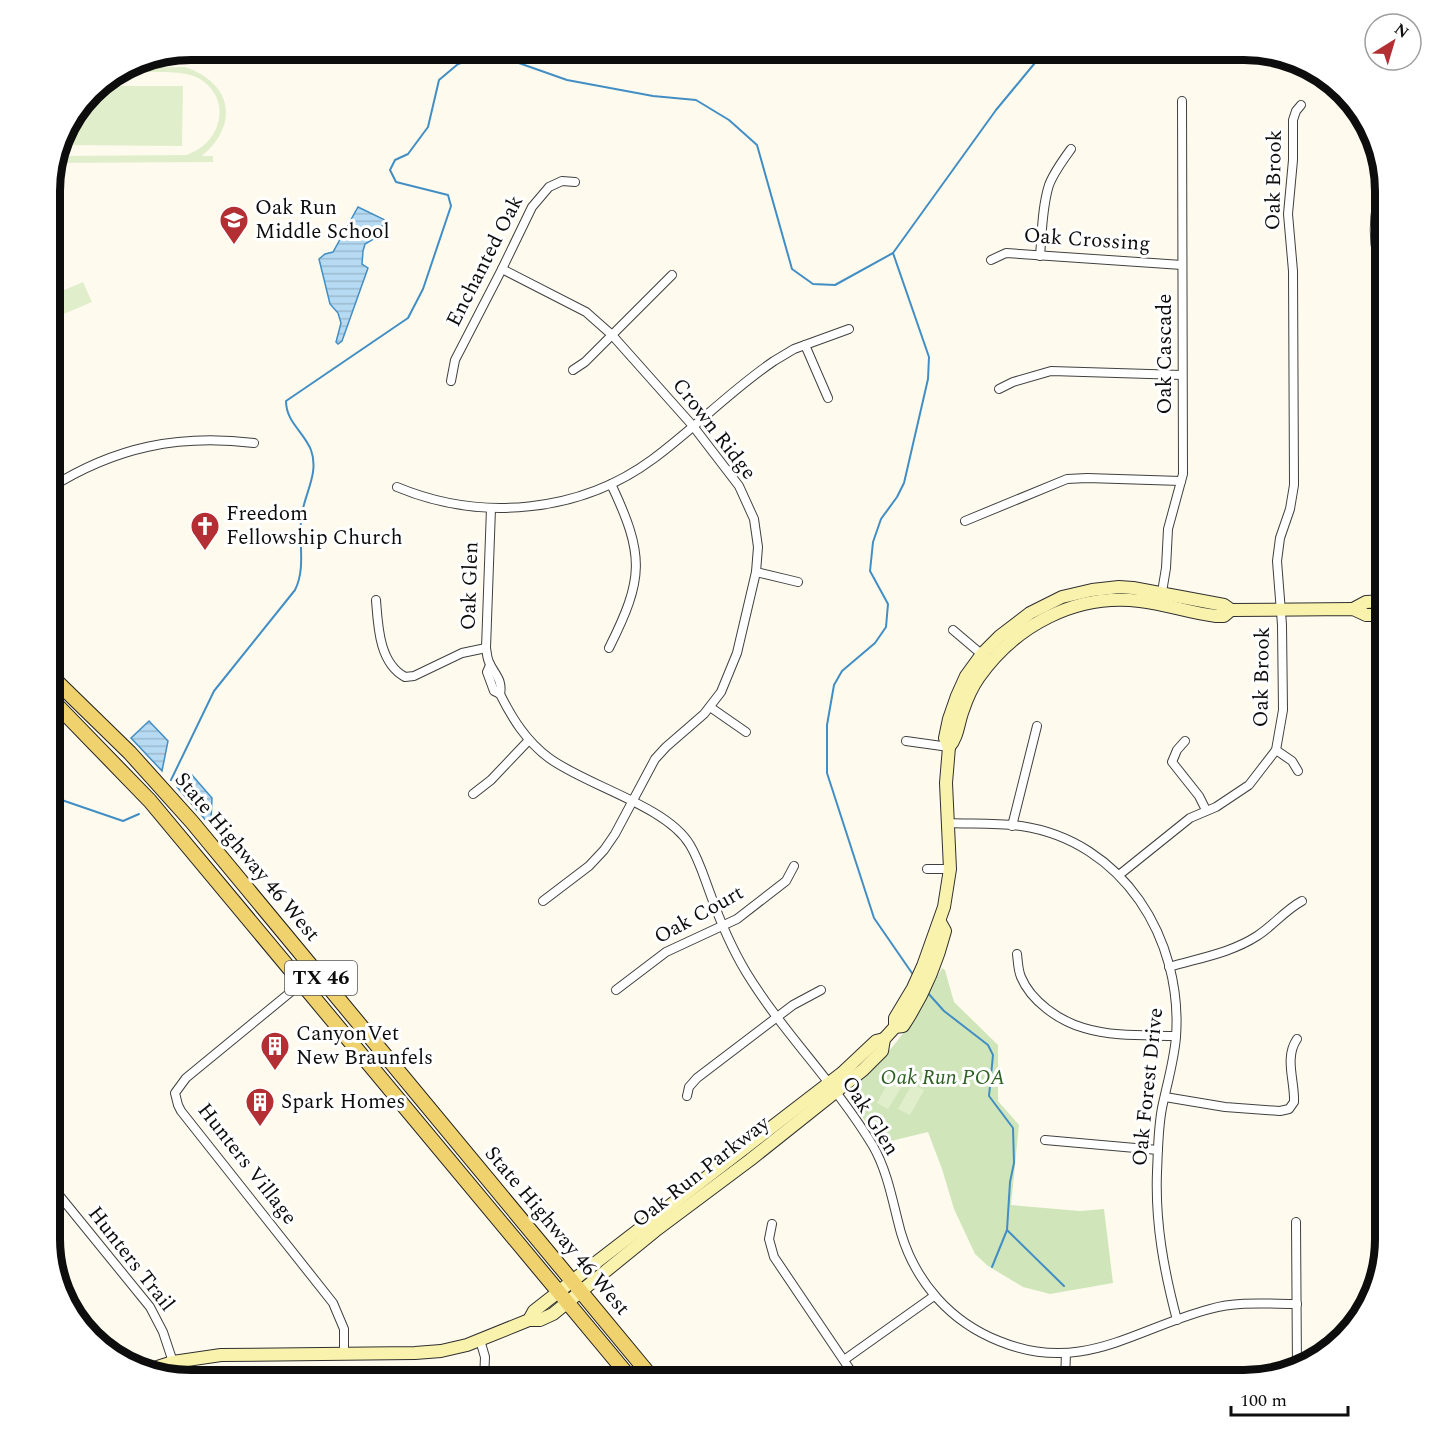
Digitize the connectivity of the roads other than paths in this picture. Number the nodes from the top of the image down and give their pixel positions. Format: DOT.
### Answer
graph roads {
  1 [pos="1182,101"];
  2 [pos="1301,105"];
  3 [pos="1071,148"];
  4 [pos="575,182"];
  5 [pos="1040,256"];
  6 [pos="991,260"];
  7 [pos="1182,265"];
  8 [pos="502,269"];
  9 [pos="672,275"];
  10 [pos="849,329"];
  11 [pos="612,335"];
  12 [pos="805,345"];
  13 [pos="573,370"];
  14 [pos="1182,375"];
  15 [pos="451,381"];
  16 [pos="999,389"];
  17 [pos="828,398"];
  18 [pos="693,426"];
  19 [pos="254,444"];
  20 [pos="1182,481"];
  21 [pos="60,483"];
  22 [pos="612,484"];
  23 [pos="397,487"];
  24 [pos="491,508"];
  25 [pos="965,521"];
  26 [pos="756,572"];
  27 [pos="798,582"];
  28 [pos="1161,598"];
  29 [pos="376,600"];
  30 [pos="1375,602"];
  31 [pos="1280,609"];
  32 [pos="1353,609"];
  33 [pos="1375,615"];
  34 [pos="953,630"];
  35 [pos="486,648"];
  36 [pos="609,648"];
  37 [pos="986,658"];
  38 [pos="60,685"];
  39 [pos="710,707"];
  40 [pos="60,708"];
  41 [pos="1037,726"];
  42 [pos="746,732"];
  43 [pos="529,740"];
  44 [pos="906,741"];
  45 [pos="1185,741"];
  46 [pos="949,747"];
  47 [pos="1276,750"];
  48 [pos="1298,771"];
  49 [pos="473,794"];
  50 [pos="632,802"];
  51 [pos="1206,810"];
  52 [pos="948,823"];
  53 [pos="1012,826"];
  54 [pos="794,866"];
  55 [pos="927,869"];
  56 [pos="950,869"];
  57 [pos="1119,875"];
  58 [pos="543,901"];
  59 [pos="1302,901"];
  60 [pos="722,926"];
  61 [pos="1017,954"];
  62 [pos="1169,967"];
  63 [pos="315,972"];
  64 [pos="302,983"];
  65 [pos="616,990"];
  66 [pos="821,990"];
  67 [pos="777,1017"];
  68 [pos="1176,1036"];
  69 [pos="1297,1039"];
  70 [pos="832,1087"];
  71 [pos="687,1096"];
  72 [pos="1165,1097"];
  73 [pos="1045,1140"];
  74 [pos="1158,1150"];
  75 [pos="60,1196"];
  76 [pos="1296,1222"];
  77 [pos="772,1224"];
  78 [pos="576,1287"];
  79 [pos="934,1296"];
  80 [pos="562,1298"];
  81 [pos="1297,1304"];
  82 [pos="1177,1320"];
  83 [pos="480,1340"];
  84 [pos="1066,1353"];
  85 [pos="344,1354"];
  86 [pos="1297,1358"];
  87 [pos="844,1360"];
  88 [pos="173,1362"];
  89 [pos="160,1366"];
  90 [pos="484,1370"];
  91 [pos="623,1370"];
  92 [pos="646,1370"];
  93 [pos="850,1370"];
  94 [pos="1065,1370"];
  1 -- 7 [label="street, Oak Cascade"];
  2 -- 31 [label="street, Oak Brook"];
  3 -- 5 [label="street"];
  4 -- 8 [label="street, Enchanted Oak"];
  5 -- 6 [label="street, Oak Crossing"];
  5 -- 7 [label="street, Oak Crossing"];
  7 -- 14 [label="street, Oak Cascade"];
  8 -- 11 [label="street, Crown Ridge"];
  8 -- 15 [label="street, Enchanted Oak"];
  9 -- 11 [label="street"];
  10 -- 12 [label="street"];
  11 -- 13 [label="street"];
  11 -- 18 [label="street, Crown Ridge"];
  12 -- 17 [label="street"];
  12 -- 18 [label="street"];
  14 -- 16 [label="street"];
  14 -- 20 [label="street, Oak Cascade"];
  18 -- 22 [label="street"];
  18 -- 26 [label="street, Crown Ridge"];
  19 -- 21 [label="street"];
  20 -- 25 [label="street"];
  20 -- 28 [label="street, Oak Cascade"];
  22 -- 24 [label="street"];
  22 -- 36 [label="street"];
  23 -- 24 [label="street"];
  24 -- 35 [label="street, Oak Glen"];
  26 -- 27 [label="street"];
  26 -- 39 [label="street, Crown Ridge"];
  28 -- 31 [label="street, Oak Run Parkway"];
  28 -- 37 [label="street, Oak Run Parkway"];
  29 -- 35 [label="street"];
  30 -- 32 [label="street, Oak Run Parkway"];
  31 -- 32 [label="street, Oak Run Parkway"];
  31 -- 47 [label="street, Oak Brook"];
  32 -- 33 [label="street, Oak Run Parkway"];
  34 -- 37 [label="street"];
  35 -- 43 [label="street, Oak Glen"];
  37 -- 46 [label="street, Oak Run Parkway"];
  38 -- 63 [label="main road, State Highway 46 West / TX 46"];
  39 -- 42 [label="street"];
  39 -- 50 [label="street, Crown Ridge"];
  40 -- 64 [label="main road, State Highway 46 West / TX 46"];
  41 -- 53 [label="street"];
  43 -- 49 [label="street"];
  43 -- 50 [label="street, Oak Glen"];
  44 -- 46 [label="street"];
  45 -- 51 [label="street"];
  46 -- 52 [label="street, Oak Run Parkway"];
  47 -- 48 [label="street"];
  47 -- 51 [label="street, Oak Brook"];
  50 -- 58 [label="street, Crown Ridge"];
  50 -- 60 [label="street, Oak Glen"];
  51 -- 57 [label="street, Oak Brook"];
  52 -- 53 [label="street, Oak Forest Drive"];
  52 -- 56 [label="street, Oak Run Parkway"];
  53 -- 57 [label="street, Oak Forest Drive"];
  54 -- 60 [label="street, Oak Court"];
  55 -- 56 [label="street"];
  56 -- 70 [label="street, Oak Run Parkway"];
  57 -- 62 [label="street, Oak Forest Drive"];
  59 -- 62 [label="street"];
  60 -- 65 [label="street, Oak Court"];
  60 -- 67 [label="street, Oak Glen"];
  61 -- 68 [label="street"];
  62 -- 68 [label="street, Oak Forest Drive"];
  63 -- 64 [label="street, Hunters Village"];
  63 -- 78 [label="main road, State Highway 46 West / TX 46"];
  64 -- 80 [label="main road, State Highway 46 West / TX 46"];
  64 -- 85 [label="street, Hunters Village"];
  66 -- 67 [label="street"];
  67 -- 70 [label="street, Oak Glen"];
  67 -- 71 [label="street"];
  68 -- 72 [label="street, Oak Forest Drive"];
  69 -- 72 [label="street"];
  70 -- 78 [label="street, Oak Run Parkway"];
  70 -- 79 [label="street, Oak Glen"];
  72 -- 74 [label="street, Oak Forest Drive"];
  73 -- 74 [label="street"];
  74 -- 82 [label="street, Oak Forest Drive"];
  75 -- 88 [label="street, Hunters Trail"];
  76 -- 81 [label="street"];
  77 -- 87 [label="street"];
  78 -- 80 [label="street, Oak Run Parkway"];
  78 -- 92 [label="main road, State Highway 46 West / TX 46"];
  79 -- 84 [label="street, Oak Glen"];
  79 -- 87 [label="street"];
  80 -- 83 [label="street, Oak Run Parkway"];
  80 -- 91 [label="main road, State Highway 46 West / TX 46"];
  81 -- 82 [label="street, Oak Glen"];
  81 -- 86 [label="street"];
  82 -- 84 [label="street, Oak Glen"];
  83 -- 85 [label="street, Oak Run Parkway"];
  83 -- 90 [label="street"];
  84 -- 94 [label="street"];
  85 -- 88 [label="street, Oak Run Parkway"];
  87 -- 93 [label="street"];
  88 -- 89 [label="street, Oak Run Parkway"];
}
